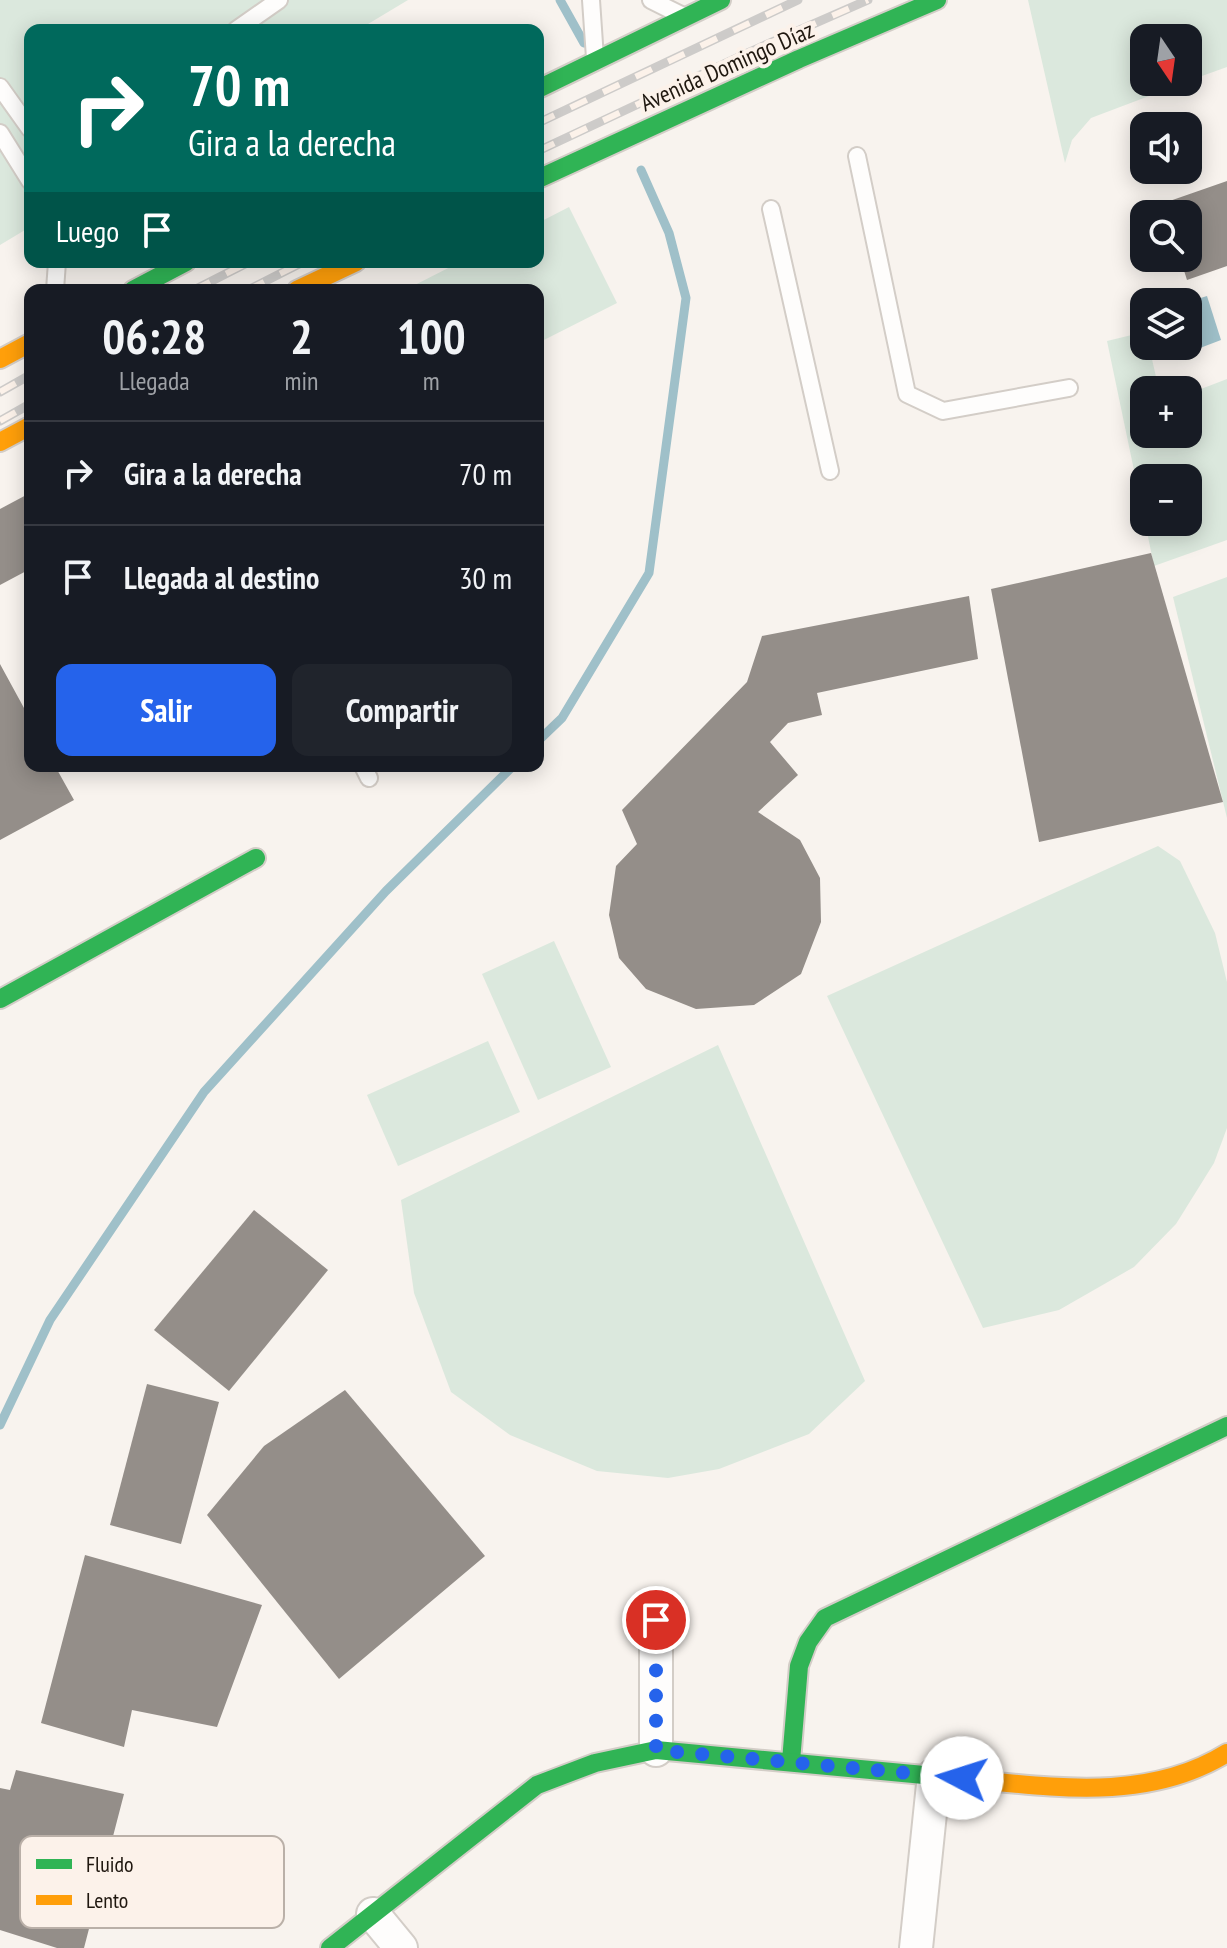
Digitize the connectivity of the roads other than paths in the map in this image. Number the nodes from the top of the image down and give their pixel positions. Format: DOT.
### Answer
graph roads {
  1 [pos="279,0"];
  2 [pos="591,0"];
  3 [pos="651,0"];
  4 [pos="721,0"];
  5 [pos="937,0"];
  6 [pos="686,17"];
  7 [pos="245,24"];
  8 [pos="595,61"];
  9 [pos="544,86"];
  10 [pos="0,87"];
  11 [pos="24,121"];
  12 [pos="0,133"];
  13 [pos="857,156"];
  14 [pos="24,171"];
  15 [pos="544,176"];
  16 [pos="771,209"];
  17 [pos="164,268"];
  18 [pos="347,268"];
  19 [pos="325,283"];
  20 [pos="141,284"];
  21 [pos="24,346"];
  22 [pos="0,359"];
  23 [pos="1069,388"];
  24 [pos="24,429"];
  25 [pos="0,442"];
  26 [pos="830,471"];
  27 [pos="256,858"];
  28 [pos="0,999"];
  29 [pos="1227,1426"];
  30 [pos="656,1620"];
  31 [pos="656,1750"];
  32 [pos="1227,1753"];
  33 [pos="791,1761"];
  34 [pos="934,1775"];
  35 [pos="373,1914"];
  36 [pos="330,1948"];
  37 [pos="401,1948"];
  38 [pos="916,1948"];
  1 -- 7 [label="lane"];
  2 -- 8 [label="lane"];
  3 -- 6 [label="lane"];
  4 -- 6 [label="street"];
  5 -- 15 [label="street, Avenida Domingo Díaz"];
  6 -- 8 [label="street"];
  8 -- 9 [label="street"];
  10 -- 11 [label="lane"];
  12 -- 14 [label="lane"];
  13 -- 23 [label="lane"];
  16 -- 26 [label="lane"];
  17 -- 20 [label="street"];
  18 -- 19 [label="street"];
  21 -- 22 [label="street"];
  24 -- 25 [label="street"];
  27 -- 28 [label="street"];
  29 -- 33 [label="street"];
  30 -- 31 [label="street"];
  31 -- 33 [label="street"];
  31 -- 35 [label="street"];
  32 -- 34 [label="street"];
  33 -- 34 [label="street"];
  34 -- 38 [label="street"];
  35 -- 36 [label="street"];
  35 -- 37 [label="street"];
}
